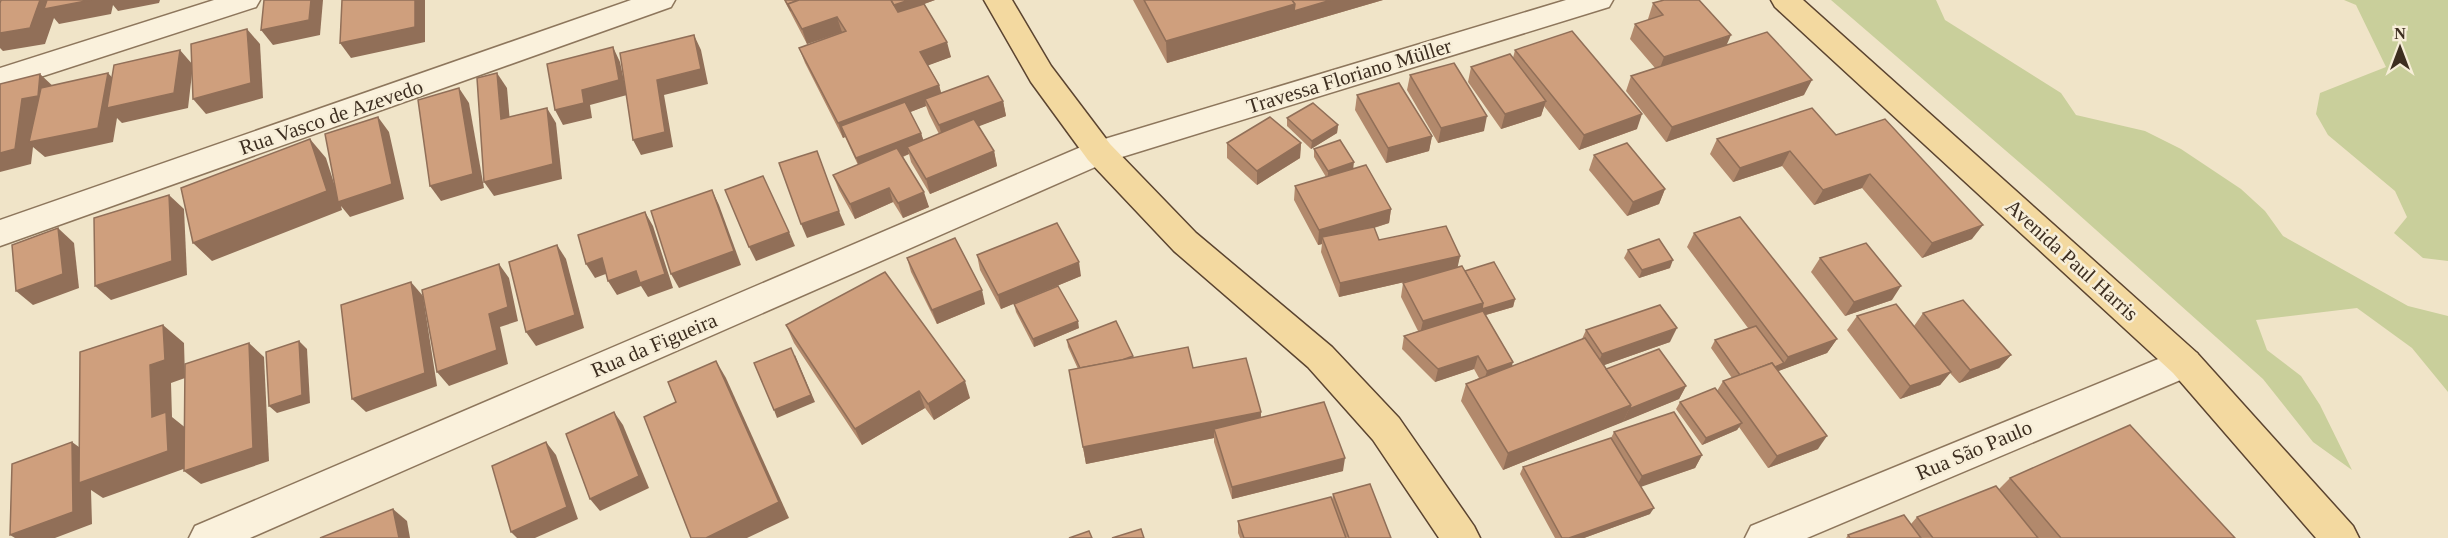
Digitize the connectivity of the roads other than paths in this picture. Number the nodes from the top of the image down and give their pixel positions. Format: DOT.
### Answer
graph roads {
  1 [pos="246,0"];
  2 [pos="661,0"];
  3 [pos="998,0"];
  4 [pos="1599,0"];
  5 [pos="1785,0"];
  6 [pos="0,80"];
  7 [pos="1100,152"];
  8 [pos="0,233"];
  9 [pos="2185,363"];
  10 [pos="208,538"];
  11 [pos="1461,538"];
  12 [pos="1764,538"];
  13 [pos="2340,538"];
  1 -- 6 [label="street"];
  2 -- 8 [label="street, Rua Vasco de Azevedo"];
  3 -- 7 [label="main road"];
  4 -- 7 [label="street, Travessa Floriano Müller"];
  5 -- 9 [label="main road, Avenida Paul Harris"];
  7 -- 10 [label="street, Rua da Figueira"];
  7 -- 11 [label="main road"];
  9 -- 12 [label="street, Rua São Paulo"];
  9 -- 13 [label="main road, Avenida Paul Harris"];
}
